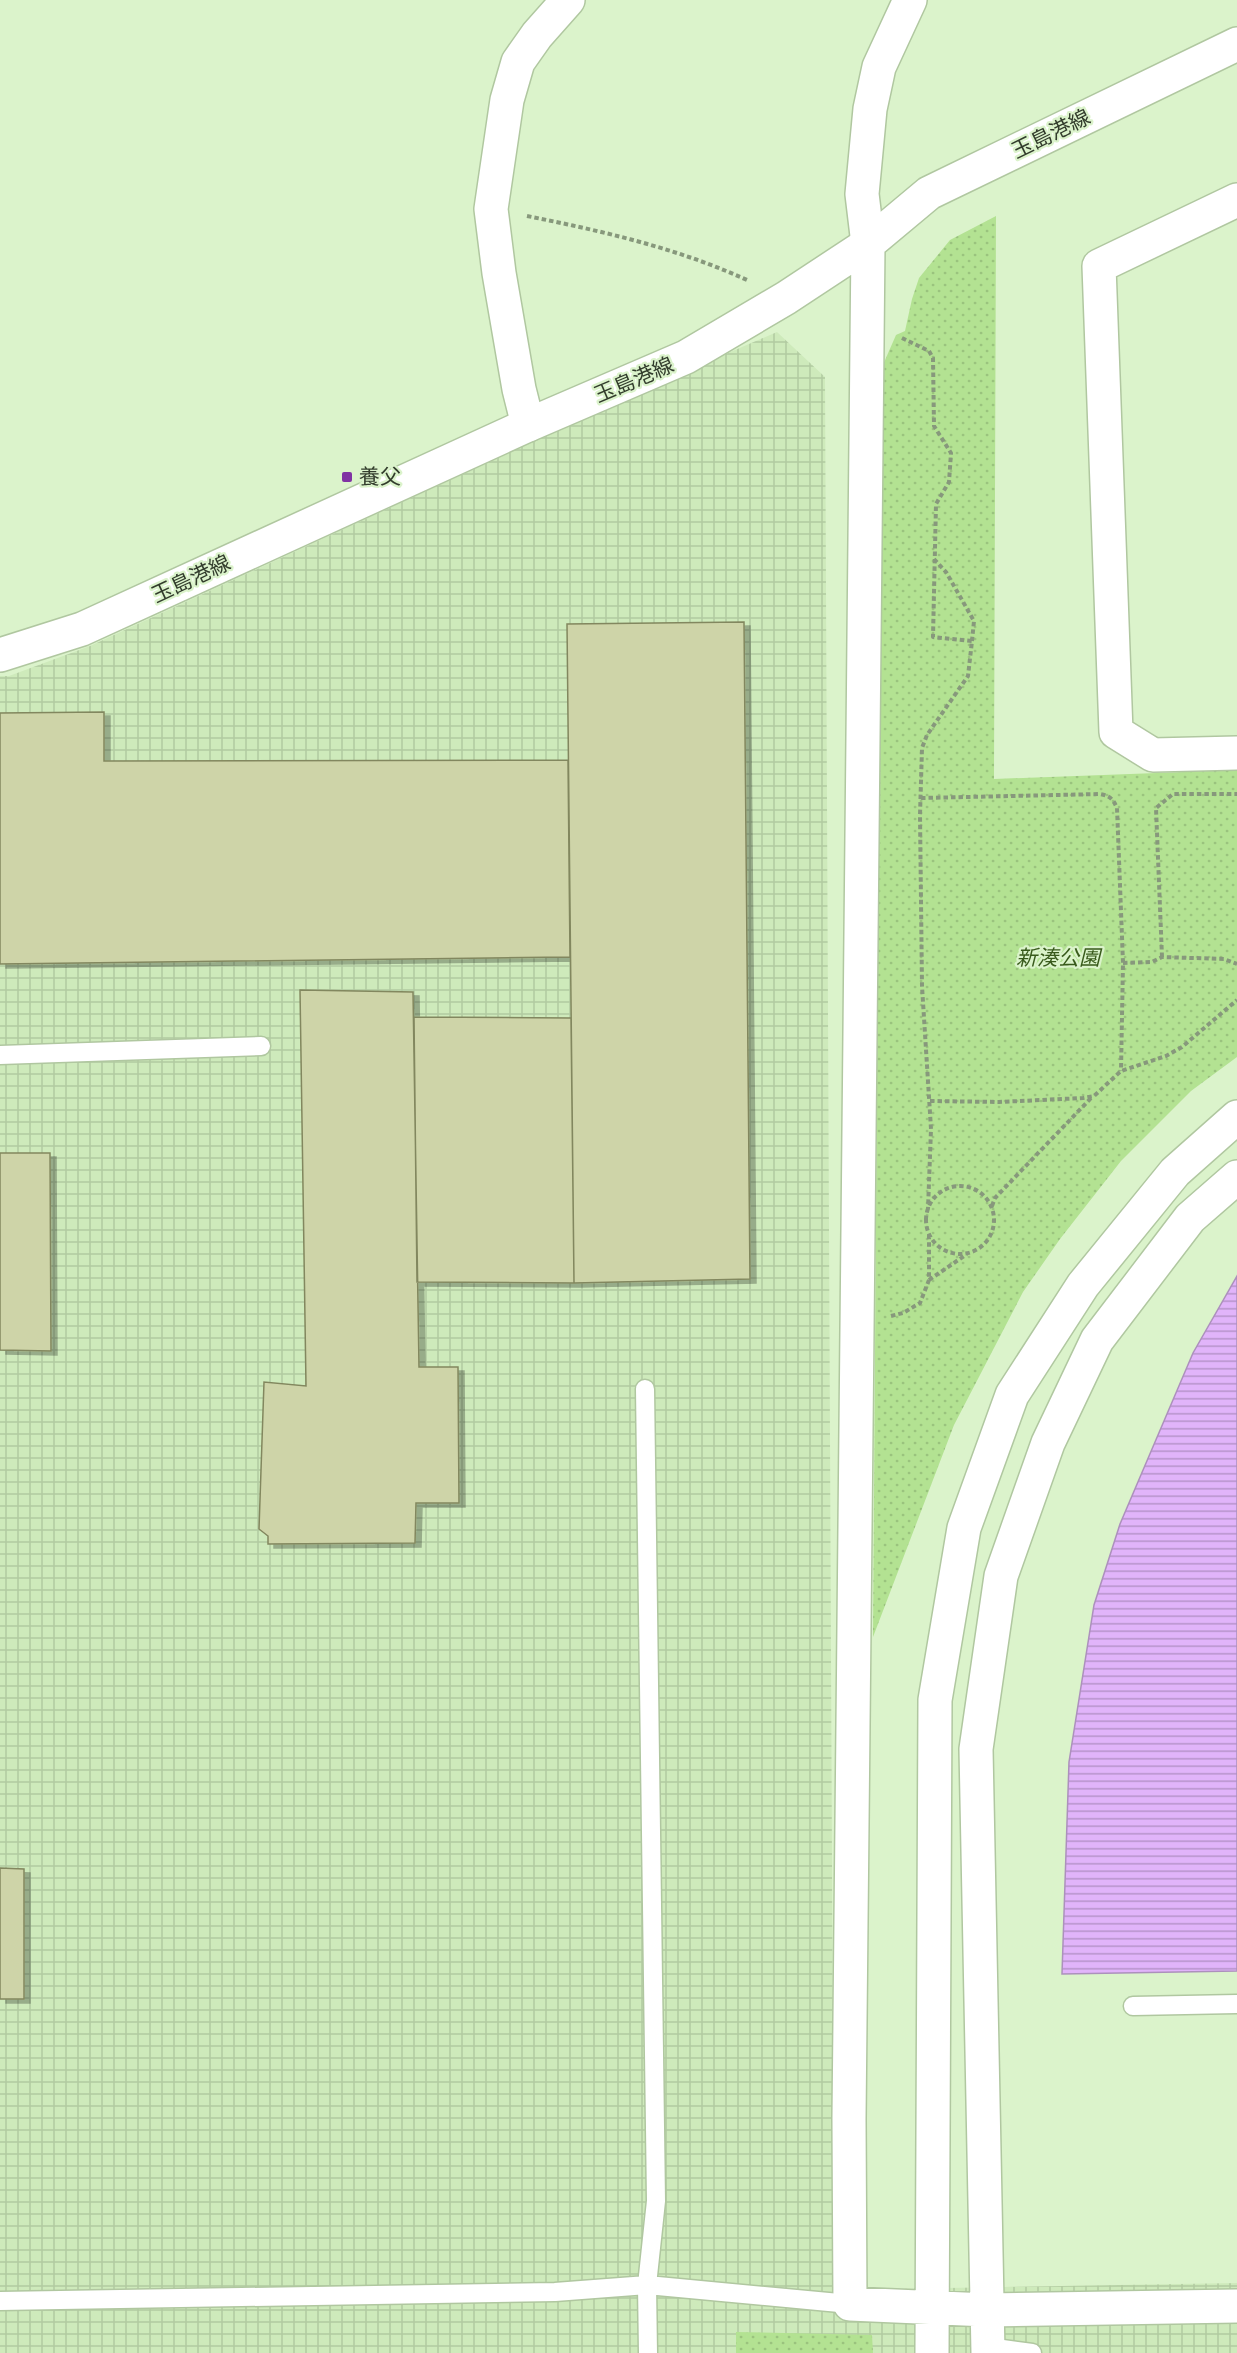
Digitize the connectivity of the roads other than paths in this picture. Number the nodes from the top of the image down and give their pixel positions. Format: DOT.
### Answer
graph roads {
  1 [pos="568,0"];
  2 [pos="910,0"];
  3 [pos="1234,52"];
  4 [pos="1237,200"];
  5 [pos="868,244"];
  6 [pos="528,425"];
  7 [pos="0,655"];
  8 [pos="1237,753"];
  9 [pos="261,1046"];
  10 [pos="0,1054"];
  11 [pos="1237,1117"];
  12 [pos="1237,1177"];
  13 [pos="645,1389"];
  14 [pos="1237,2004"];
  15 [pos="1133,2006"];
  16 [pos="647,2285"];
  17 [pos="0,2301"];
  18 [pos="850,2304"];
  19 [pos="1237,2306"];
  20 [pos="932,2308"];
  21 [pos="987,2310"];
  22 [pos="988,2350"];
  23 [pos="648,2353"];
  24 [pos="932,2353"];
  25 [pos="1032,2353"];
  1 -- 6 [label="street"];
  2 -- 5 [label="street"];
  3 -- 5 [label="street, 玉島港線"];
  4 -- 8 [label="street"];
  5 -- 6 [label="street, 玉島港線"];
  5 -- 18 [label="street"];
  6 -- 7 [label="street, 玉島港線"];
  9 -- 10 [label="lane"];
  11 -- 20 [label="street"];
  12 -- 21 [label="street"];
  13 -- 16 [label="lane"];
  14 -- 15 [label="lane"];
  16 -- 17 [label="lane"];
  16 -- 18 [label="lane"];
  16 -- 23 [label="lane"];
  18 -- 20 [label="street"];
  19 -- 21 [label="street"];
  20 -- 21 [label="street"];
  20 -- 24 [label="street"];
  21 -- 22 [label="street"];
  22 -- 25 [label="lane"];
}
